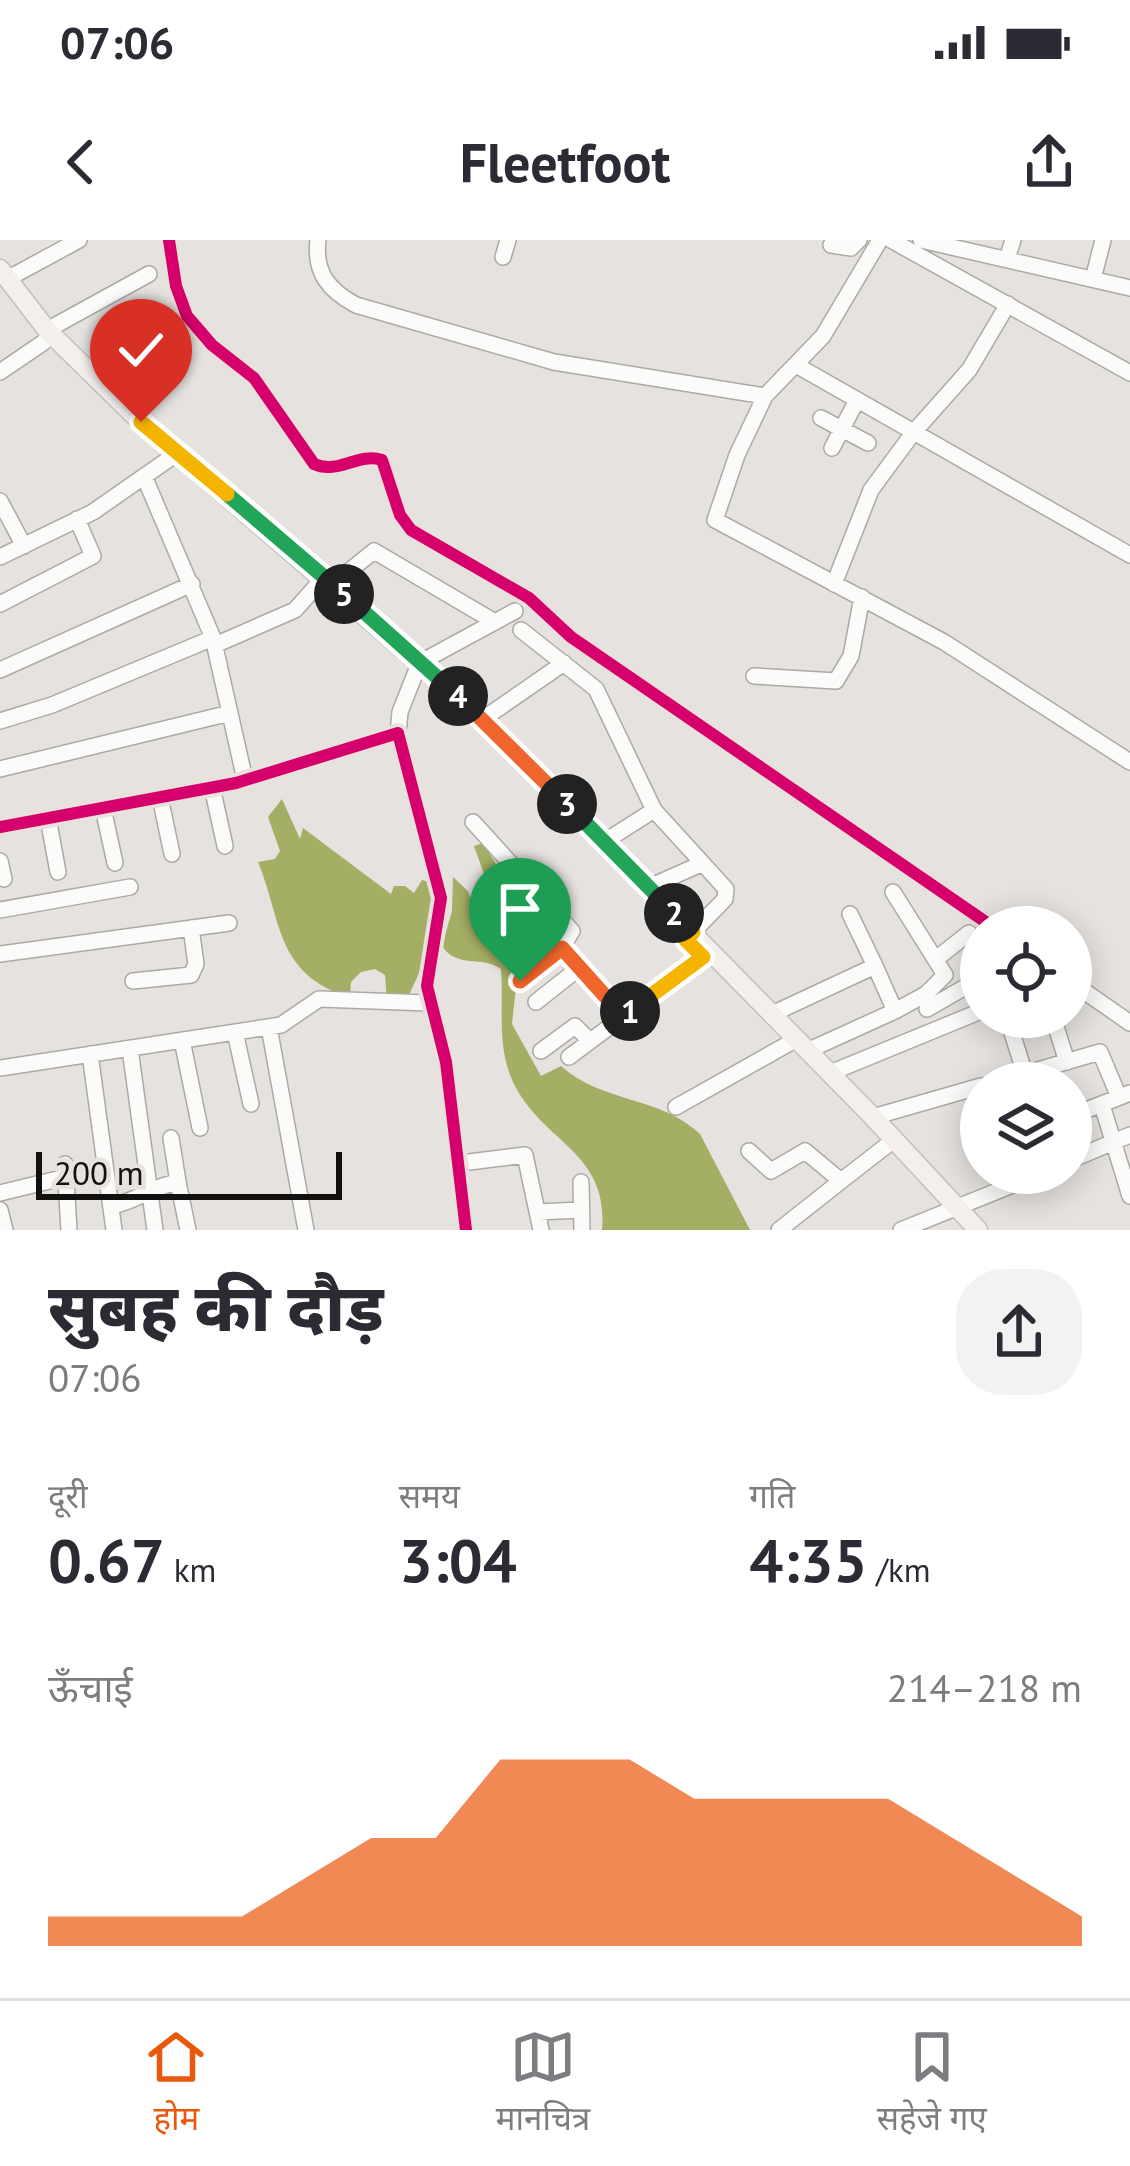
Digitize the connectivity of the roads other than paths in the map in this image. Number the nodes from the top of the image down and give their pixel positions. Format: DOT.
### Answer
graph roads {
  1 [pos="79,240"];
  2 [pos="169,240"];
  3 [pos="318,240"];
  4 [pos="859,240"];
  5 [pos="880,240"];
  6 [pos="890,240"];
  7 [pos="921,240"];
  8 [pos="1013,240"];
  9 [pos="1103,240"];
  10 [pos="831,245"];
  11 [pos="1007,259"];
  12 [pos="149,274"];
  13 [pos="1093,279"];
  14 [pos="5,286"];
  15 [pos="1130,288"];
  16 [pos="1008,304"];
  17 [pos="46,336"];
  18 [pos="796,365"];
  19 [pos="0,373"];
  20 [pos="1130,373"];
  21 [pos="765,396"];
  22 [pos="856,403"];
  23 [pos="820,418"];
  24 [pos="841,430"];
  25 [pos="913,433"];
  26 [pos="868,443"];
  27 [pos="832,448"];
  28 [pos="169,459"];
  29 [pos="144,476"];
  30 [pos="0,501"];
  31 [pos="77,519"];
  32 [pos="24,546"];
  33 [pos="1130,555"];
  34 [pos="0,557"];
  35 [pos="192,584"];
  36 [pos="326,584"];
  37 [pos="834,584"];
  38 [pos="862,597"];
  39 [pos="0,604"];
  40 [pos="515,611"];
  41 [pos="495,622"];
  42 [pos="521,630"];
  43 [pos="214,641"];
  44 [pos="564,663"];
  45 [pos="419,665"];
  46 [pos="0,670"];
  47 [pos="754,676"];
  48 [pos="230,713"];
  49 [pos="483,719"];
  50 [pos="0,721"];
  51 [pos="398,733"];
  52 [pos="1130,763"];
  53 [pos="0,769"];
  54 [pos="245,780"];
  55 [pos="212,787"];
  56 [pos="160,797"];
  57 [pos="103,808"];
  58 [pos="654,810"];
  59 [pos="48,818"];
  60 [pos="472,822"];
  61 [pos="0,826"];
  62 [pos="604,842"];
  63 [pos="225,846"];
  64 [pos="172,854"];
  65 [pos="115,863"];
  66 [pos="701,865"];
  67 [pos="58,872"];
  68 [pos="130,887"];
  69 [pos="649,887"];
  70 [pos="893,892"];
  71 [pos="962,906"];
  72 [pos="0,910"];
  73 [pos="850,914"];
  74 [pos="229,922"];
  75 [pos="191,928"];
  76 [pos="689,936"];
  77 [pos="960,940"];
  78 [pos="562,948"];
  79 [pos="0,954"];
  80 [pos="703,957"];
  81 [pos="936,958"];
  82 [pos="875,966"];
  83 [pos="579,968"];
  84 [pos="133,981"];
  85 [pos="520,981"];
  86 [pos="960,990"];
  87 [pos="1092,997"];
  88 [pos="946,998"];
  89 [pos="536,1002"];
  90 [pos="429,1003"];
  91 [pos="924,1003"];
  92 [pos="895,1011"];
  93 [pos="772,1014"];
  94 [pos="623,1016"];
  95 [pos="958,1020"];
  96 [pos="1130,1023"];
  97 [pos="269,1027"];
  98 [pos="938,1029"];
  99 [pos="235,1032"];
  100 [pos="1060,1038"];
  101 [pos="182,1040"];
  102 [pos="590,1041"];
  103 [pos="797,1047"];
  104 [pos="130,1049"];
  105 [pos="541,1051"];
  106 [pos="91,1054"];
  107 [pos="569,1057"];
  108 [pos="1067,1062"];
  109 [pos="0,1068"];
  110 [pos="830,1073"];
  111 [pos="960,1092"];
  112 [pos="1124,1095"];
  113 [pos="251,1104"];
  114 [pos="1102,1105"];
  115 [pos="676,1108"];
  116 [pos="1092,1109"];
  117 [pos="873,1117"];
  118 [pos="200,1128"];
  119 [pos="171,1138"];
  120 [pos="1122,1138"];
  121 [pos="886,1146"];
  122 [pos="749,1151"];
  123 [pos="1092,1151"];
  124 [pos="461,1163"];
  125 [pos="580,1181"];
  126 [pos="841,1181"];
  127 [pos="178,1182"];
  128 [pos="149,1189"];
  129 [pos="0,1192"];
  130 [pos="994,1194"];
  131 [pos="1130,1196"];
  132 [pos="111,1206"];
  133 [pos="0,1210"];
  134 [pos="581,1210"];
  135 [pos="955,1211"];
  136 [pos="539,1221"];
  137 [pos="4,1230"];
  138 [pos="69,1230"];
  139 [pos="114,1230"];
  140 [pos="155,1230"];
  141 [pos="188,1230"];
  142 [pos="306,1230"];
  143 [pos="466,1230"];
  144 [pos="582,1230"];
  145 [pos="779,1230"];
  146 [pos="901,1230"];
  147 [pos="964,1230"];
  148 [pos="977,1230"];
  1 -- 14 [label="street"];
  2 -- 71 [label="street"];
  3 -- 21 [label="street"];
  4 -- 10 [label="street"];
  5 -- 18 [label="street"];
  6 -- 16 [label="street"];
  7 -- 11 [label="street"];
  8 -- 11 [label="street"];
  9 -- 13 [label="street"];
  11 -- 13 [label="street"];
  12 -- 17 [label="street"];
  13 -- 15 [label="street"];
  14 -- 17 [label="main road"];
  16 -- 20 [label="street"];
  16 -- 25 [label="street"];
  17 -- 19 [label="street"];
  17 -- 28 [label="main road"];
  17 -- 36 [label="main road"];
  18 -- 21 [label="street"];
  18 -- 22 [label="street"];
  21 -- 37 [label="street"];
  22 -- 24 [label="street"];
  22 -- 25 [label="street"];
  23 -- 24 [label="street"];
  24 -- 26 [label="street"];
  24 -- 27 [label="street"];
  25 -- 33 [label="street"];
  25 -- 37 [label="street"];
  28 -- 29 [label="street"];
  28 -- 36 [label="main road"];
  29 -- 31 [label="street"];
  29 -- 35 [label="street"];
  30 -- 32 [label="street"];
  31 -- 32 [label="street"];
  31 -- 39 [label="street"];
  32 -- 34 [label="street"];
  35 -- 43 [label="street"];
  35 -- 46 [label="street"];
  36 -- 41 [label="street"];
  36 -- 43 [label="street"];
  36 -- 45 [label="main road"];
  37 -- 38 [label="street"];
  38 -- 47 [label="street"];
  38 -- 52 [label="street"];
  40 -- 41 [label="street"];
  41 -- 45 [label="street"];
  42 -- 44 [label="street"];
  43 -- 48 [label="street"];
  43 -- 50 [label="street"];
  44 -- 49 [label="street"];
  44 -- 58 [label="street"];
  45 -- 49 [label="main road"];
  45 -- 51 [label="street"];
  45 -- 76 [label="main road"];
  48 -- 53 [label="street"];
  48 -- 54 [label="street"];
  49 -- 62 [label="main road"];
  51 -- 54 [label="street"];
  51 -- 90 [label="street"];
  54 -- 55 [label="street"];
  55 -- 56 [label="street"];
  55 -- 63 [label="street"];
  56 -- 57 [label="street"];
  56 -- 64 [label="street"];
  57 -- 59 [label="street"];
  57 -- 65 [label="street"];
  58 -- 62 [label="street"];
  58 -- 66 [label="street"];
  59 -- 61 [label="street"];
  59 -- 67 [label="street"];
  60 -- 78 [label="street"];
  62 -- 69 [label="main road"];
  66 -- 69 [label="street"];
  66 -- 76 [label="street"];
  68 -- 72 [label="street"];
  69 -- 76 [label="main road"];
  70 -- 81 [label="street"];
  73 -- 82 [label="street"];
  74 -- 75 [label="street"];
  75 -- 79 [label="street"];
  75 -- 84 [label="street"];
  76 -- 80 [label="main road"];
  76 -- 93 [label="main road"];
  77 -- 81 [label="street"];
  78 -- 83 [label="street"];
  78 -- 85 [label="street"];
  80 -- 94 [label="street"];
  80 -- 103 [label="main road"];
  81 -- 91 [label="street"];
  82 -- 92 [label="street"];
  82 -- 93 [label="street"];
  83 -- 89 [label="street"];
  83 -- 94 [label="street"];
  86 -- 88 [label="street"];
  87 -- 96 [label="street"];
  88 -- 91 [label="street"];
  88 -- 95 [label="street"];
  90 -- 97 [label="street"];
  90 -- 124 [label="street"];
  91 -- 92 [label="street"];
  91 -- 98 [label="street"];
  92 -- 103 [label="street"];
  93 -- 103 [label="main road"];
  94 -- 102 [label="street"];
  95 -- 98 [label="street"];
  97 -- 99 [label="street"];
  97 -- 142 [label="street"];
  98 -- 110 [label="street"];
  99 -- 101 [label="street"];
  99 -- 113 [label="street"];
  100 -- 108 [label="street"];
  101 -- 104 [label="street"];
  101 -- 118 [label="street"];
  102 -- 105 [label="street"];
  102 -- 107 [label="street"];
  103 -- 110 [label="main road"];
  103 -- 115 [label="street"];
  103 -- 121 [label="main road"];
  104 -- 106 [label="street"];
  104 -- 128 [label="street"];
  106 -- 109 [label="street"];
  106 -- 132 [label="street"];
  108 -- 112 [label="street"];
  110 -- 117 [label="main road"];
  111 -- 117 [label="street"];
  112 -- 114 [label="street"];
  114 -- 116 [label="street"];
  114 -- 120 [label="street"];
  117 -- 135 [label="main road"];
  119 -- 127 [label="street"];
  120 -- 123 [label="street"];
  120 -- 131 [label="street"];
  121 -- 126 [label="street"];
  121 -- 135 [label="main road"];
  122 -- 126 [label="street"];
  124 -- 136 [label="street"];
  124 -- 143 [label="street"];
  125 -- 134 [label="street"];
  126 -- 145 [label="street"];
  127 -- 128 [label="street"];
  127 -- 141 [label="street"];
  128 -- 132 [label="street"];
  128 -- 140 [label="street"];
  129 -- 138 [label="street"];
  130 -- 135 [label="street"];
  132 -- 139 [label="street"];
  133 -- 137 [label="street"];
  134 -- 136 [label="street"];
  134 -- 144 [label="street"];
  135 -- 146 [label="street"];
  135 -- 147 [label="main road"];
  135 -- 148 [label="main road"];
}
